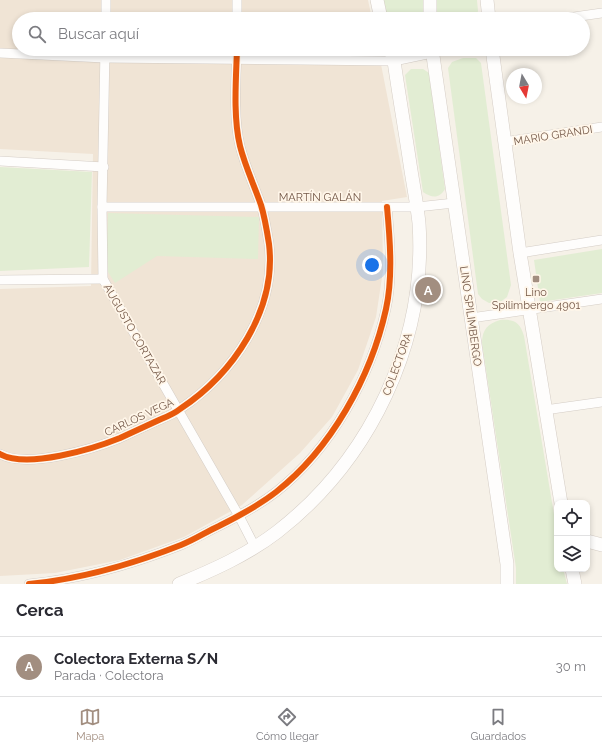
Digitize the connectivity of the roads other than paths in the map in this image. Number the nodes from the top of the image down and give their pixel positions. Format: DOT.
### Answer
graph roads {
  1 [pos="106,0"];
  2 [pos="238,0"];
  3 [pos="377,0"];
  4 [pos="430,0"];
  5 [pos="487,0"];
  6 [pos="106,12"];
  7 [pos="237,12"];
  8 [pos="380,12"];
  9 [pos="430,12"];
  10 [pos="488,12"];
  11 [pos="602,13"];
  12 [pos="590,15"];
  13 [pos="0,53"];
  14 [pos="12,53"];
  15 [pos="105,56"];
  16 [pos="170,56"];
  17 [pos="236,56"];
  18 [pos="353,56"];
  19 [pos="392,56"];
  20 [pos="437,56"];
  21 [pos="493,56"];
  22 [pos="236,59"];
  23 [pos="602,127"];
  24 [pos="504,142"];
  25 [pos="0,162"];
  26 [pos="104,166"];
  27 [pos="454,203"];
  28 [pos="261,206"];
  29 [pos="102,207"];
  30 [pos="387,207"];
  31 [pos="417,207"];
  32 [pos="602,240"];
  33 [pos="520,253"];
  34 [pos="103,279"];
  35 [pos="0,280"];
  36 [pos="602,299"];
  37 [pos="529,310"];
  38 [pos="471,318"];
  39 [pos="602,402"];
  40 [pos="179,410"];
  41 [pos="545,410"];
  42 [pos="0,454"];
  43 [pos="553,460"];
  44 [pos="560,500"];
  45 [pos="566,500"];
  46 [pos="239,516"];
  47 [pos="590,542"];
  48 [pos="602,545"];
  49 [pos="255,547"];
  50 [pos="573,572"];
  51 [pos="29,584"];
  52 [pos="179,584"];
  53 [pos="507,584"];
  54 [pos="576,584"];
  1 -- 6 [label="street"];
  2 -- 7 [label="street"];
  3 -- 8 [label="main road"];
  4 -- 9 [label="main road"];
  5 -- 10 [label="main road"];
  11 -- 12 [label="street"];
  13 -- 14 [label="street"];
  15 -- 26 [label="street, AUGUSTO CORTAZAR"];
  16 -- 22 [label="street"];
  17 -- 22 [label="street, CARLOS VEGA"];
  18 -- 22 [label="street"];
  19 -- 31 [label="main road, COLECTORA"];
  20 -- 27 [label="main road, LINO SPILIMBERGO"];
  21 -- 24 [label="main road"];
  22 -- 28 [label="street, CARLOS VEGA"];
  23 -- 24 [label="street, MARIO GRANDI"];
  24 -- 33 [label="main road"];
  25 -- 26 [label="street"];
  26 -- 29 [label="street, AUGUSTO CORTAZAR"];
  27 -- 31 [label="street, MARTÍN GALÁN"];
  27 -- 38 [label="main road, LINO SPILIMBERGO"];
  28 -- 29 [label="street, MARTÍN GALÁN"];
  28 -- 30 [label="street, MARTÍN GALÁN"];
  28 -- 40 [label="street, CARLOS VEGA"];
  29 -- 34 [label="street, AUGUSTO CORTAZAR"];
  30 -- 31 [label="street, MARTÍN GALÁN"];
  30 -- 46 [label="street"];
  31 -- 49 [label="main road, COLECTORA"];
  32 -- 33 [label="street"];
  33 -- 37 [label="main road"];
  34 -- 35 [label="street"];
  34 -- 40 [label="street, AUGUSTO CORTAZAR"];
  36 -- 37 [label="street"];
  37 -- 38 [label="street"];
  37 -- 41 [label="main road"];
  38 -- 53 [label="main road, LINO SPILIMBERGO"];
  39 -- 41 [label="street"];
  40 -- 42 [label="street, CARLOS VEGA"];
  40 -- 46 [label="street, AUGUSTO CORTAZAR"];
  41 -- 43 [label="main road"];
  43 -- 44 [label="main road"];
  43 -- 45 [label="main road"];
  46 -- 49 [label="street, AUGUSTO CORTAZAR"];
  46 -- 51 [label="street"];
  47 -- 48 [label="main road"];
  49 -- 52 [label="main road, COLECTORA"];
  50 -- 54 [label="main road"];
}
